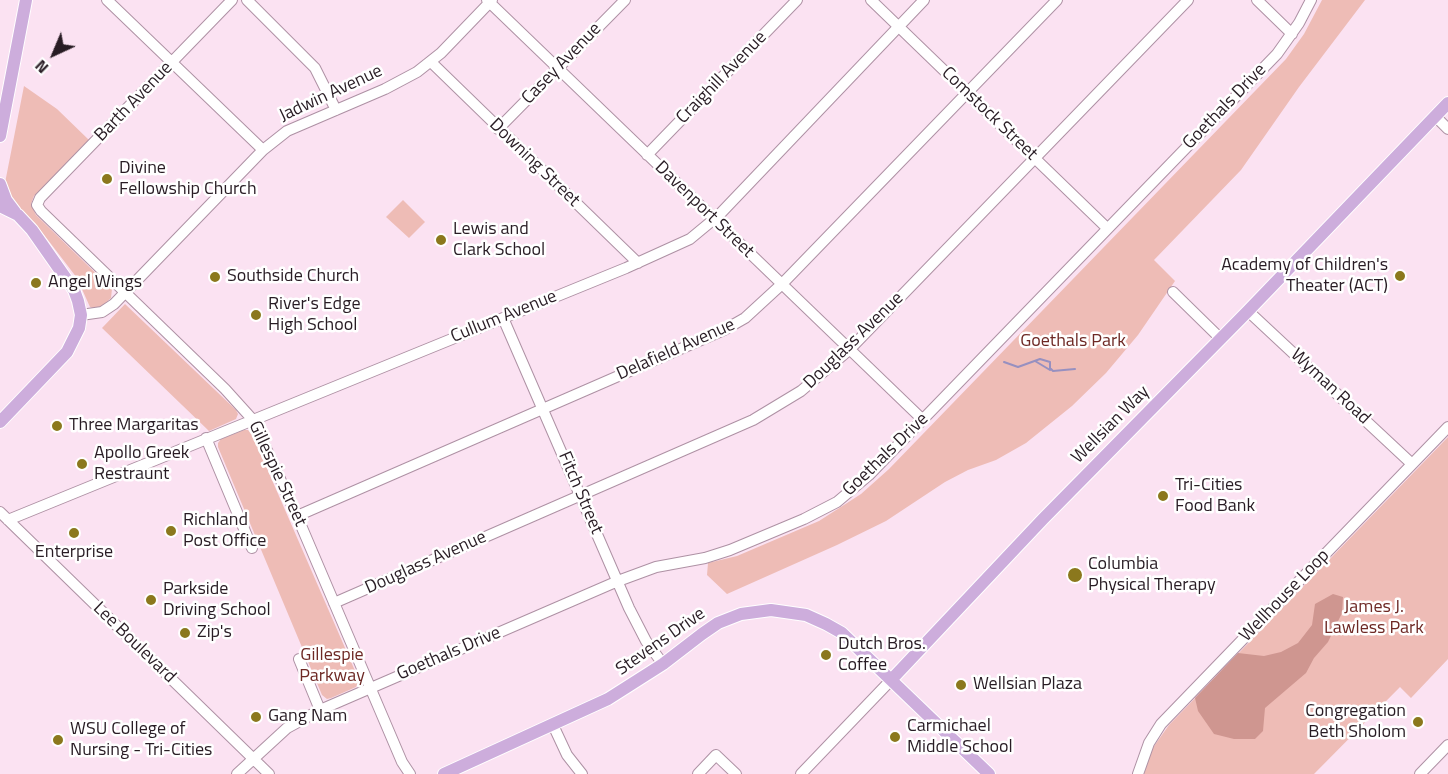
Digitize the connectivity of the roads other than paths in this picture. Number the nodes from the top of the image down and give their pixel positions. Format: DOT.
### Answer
graph roads {
  1 [pos="26,0"];
  2 [pos="107,0"];
  3 [pos="232,0"];
  4 [pos="247,0"];
  5 [pos="625,0"];
  6 [pos="797,0"];
  7 [pos="871,0"];
  8 [pos="924,0"];
  9 [pos="1057,0"];
  10 [pos="1188,0"];
  11 [pos="1257,0"];
  12 [pos="1311,0"];
  13 [pos="489,1"];
  14 [pos="898,26"];
  15 [pos="1292,34"];
  16 [pos="172,62"];
  17 [pos="431,62"];
  18 [pos="558,68"];
  19 [pos="4,91"];
  20 [pos="968,93"];
  21 [pos="1448,103"];
  22 [pos="336,110"];
  23 [pos="1435,116"];
  24 [pos="498,129"];
  25 [pos="1448,129"];
  26 [pos="0,136"];
  27 [pos="263,150"];
  28 [pos="647,155"];
  29 [pos="1035,158"];
  30 [pos="0,184"];
  31 [pos="37,205"];
  32 [pos="0,206"];
  33 [pos="18,215"];
  34 [pos="714,220"];
  35 [pos="1107,228"];
  36 [pos="638,263"];
  37 [pos="782,285"];
  38 [pos="1173,292"];
  39 [pos="125,293"];
  40 [pos="1248,310"];
  41 [pos="81,315"];
  42 [pos="503,318"];
  43 [pos="1221,339"];
  44 [pos="849,350"];
  45 [pos="543,408"];
  46 [pos="922,419"];
  47 [pos="253,420"];
  48 [pos="0,422"];
  49 [pos="1448,427"];
  50 [pos="206,438"];
  51 [pos="1412,465"];
  52 [pos="581,495"];
  53 [pos="4,516"];
  54 [pos="297,516"];
  55 [pos="252,548"];
  56 [pos="618,581"];
  57 [pos="334,603"];
  58 [pos="299,659"];
  59 [pos="663,664"];
  60 [pos="891,679"];
  61 [pos="371,688"];
  62 [pos="320,710"];
  63 [pos="553,725"];
  64 [pos="1448,745"];
  65 [pos="254,760"];
  66 [pos="237,774"];
  67 [pos="269,774"];
  68 [pos="410,774"];
  69 [pos="444,774"];
  70 [pos="582,774"];
  71 [pos="698,774"];
  72 [pos="736,774"];
  73 [pos="801,774"];
  74 [pos="989,774"];
  75 [pos="1138,774"];
  76 [pos="1420,774"];
  1 -- 19 [label="main road"];
  2 -- 16 [label="street"];
  3 -- 16 [label="street, Barth Avenue"];
  4 -- 22 [label="street"];
  5 -- 18 [label="street, Casey Avenue"];
  6 -- 28 [label="street, Craighill Avenue"];
  7 -- 14 [label="street, Comstock Street"];
  8 -- 14 [label="street, Cullum Avenue"];
  9 -- 20 [label="street, Delafield Avenue"];
  10 -- 29 [label="street, Douglass Avenue"];
  11 -- 15 [label="street"];
  12 -- 15 [label="street, Goethals Drive"];
  13 -- 17 [label="street, Jadwin Avenue"];
  13 -- 18 [label="street, Davenport Street"];
  14 -- 20 [label="street, Comstock Street"];
  14 -- 34 [label="street, Cullum Avenue"];
  15 -- 35 [label="street, Goethals Drive"];
  16 -- 27 [label="street"];
  16 -- 31 [label="street, Barth Avenue"];
  17 -- 22 [label="street, Jadwin Avenue"];
  17 -- 24 [label="street, Downing Street"];
  18 -- 24 [label="street, Casey Avenue"];
  18 -- 28 [label="street, Davenport Street"];
  19 -- 26 [label="main road"];
  20 -- 29 [label="street, Comstock Street"];
  20 -- 37 [label="street, Delafield Avenue"];
  21 -- 23 [label="main road, Wellsian Way"];
  22 -- 27 [label="street, Jadwin Avenue"];
  23 -- 25 [label="street"];
  23 -- 40 [label="main road, Wellsian Way"];
  24 -- 36 [label="street, Downing Street"];
  27 -- 39 [label="street, Jadwin Avenue"];
  28 -- 34 [label="street, Davenport Street"];
  29 -- 35 [label="street, Comstock Street"];
  29 -- 44 [label="street, Douglass Avenue"];
  30 -- 33 [label="main road"];
  31 -- 39 [label="street, Gillespie Street"];
  32 -- 33 [label="main road"];
  33 -- 41 [label="main road"];
  34 -- 36 [label="street, Cullum Avenue"];
  34 -- 37 [label="street, Davenport Street"];
  35 -- 46 [label="street, Goethals Drive"];
  36 -- 42 [label="street, Cullum Avenue"];
  37 -- 44 [label="street, Davenport Street"];
  37 -- 45 [label="street, Delafield Avenue"];
  38 -- 43 [label="street"];
  39 -- 41 [label="street, Jadwin Avenue"];
  39 -- 47 [label="street, Gillespie Street"];
  40 -- 43 [label="main road, Wellsian Way"];
  40 -- 51 [label="street, Wyman Road"];
  41 -- 48 [label="main road"];
  42 -- 45 [label="street, Fitch Street"];
  42 -- 47 [label="street, Cullum Avenue"];
  43 -- 60 [label="main road, Wellsian Way"];
  44 -- 46 [label="street, Davenport Street"];
  44 -- 52 [label="street, Douglass Avenue"];
  45 -- 52 [label="street, Fitch Street"];
  45 -- 54 [label="street, Delafield Avenue"];
  46 -- 56 [label="street, Goethals Drive"];
  47 -- 50 [label="street, Cullum Avenue"];
  47 -- 54 [label="street, Gillespie Street"];
  49 -- 51 [label="street, Wellhouse Loop"];
  50 -- 53 [label="street, Cullum Avenue"];
  50 -- 55 [label="street"];
  51 -- 75 [label="street, Wellhouse Loop"];
  52 -- 56 [label="street, Fitch Street"];
  52 -- 57 [label="street, Douglass Avenue"];
  53 -- 65 [label="street, Lee Boulevard"];
  54 -- 57 [label="street, Gillespie Street"];
  56 -- 59 [label="street, Fitch Street"];
  56 -- 61 [label="street, Goethals Drive"];
  57 -- 61 [label="street, Gillespie Street"];
  58 -- 62 [label="street"];
  59 -- 60 [label="main road, Stevens Drive"];
  59 -- 63 [label="main road, Stevens Drive"];
  60 -- 73 [label="street, Wellsian Way"];
  60 -- 74 [label="main road, Stevens Drive"];
  61 -- 62 [label="street, Goethals Drive"];
  61 -- 68 [label="street, Gillespie Street"];
  62 -- 65 [label="street, Goethals Drive"];
  63 -- 69 [label="main road, Stevens Drive"];
  63 -- 70 [label="street"];
  64 -- 76 [label="street"];
  65 -- 66 [label="street, Goethals Drive"];
  65 -- 67 [label="street, Lee Boulevard"];
  71 -- 72 [label="street"];
}
